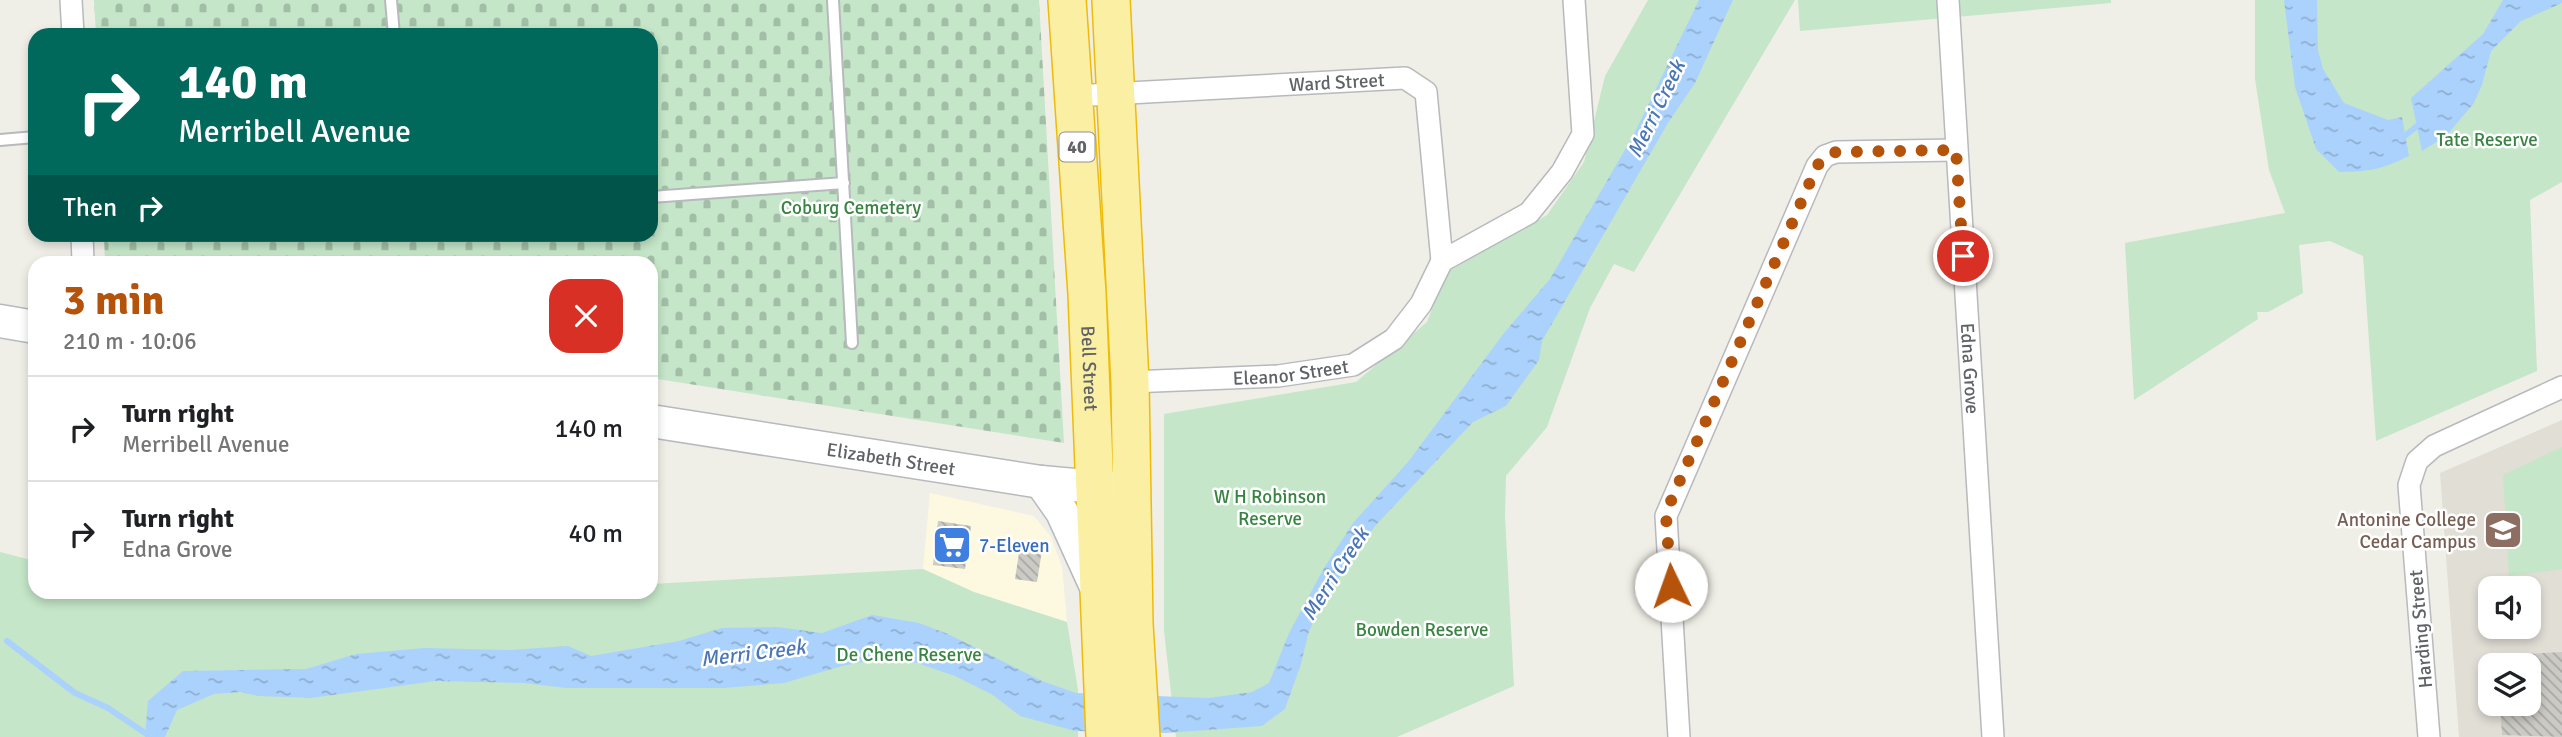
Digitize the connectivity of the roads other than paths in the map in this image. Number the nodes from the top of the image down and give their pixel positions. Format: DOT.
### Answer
graph roads {
  1 [pos="71,0"];
  2 [pos="391,0"];
  3 [pos="833,0"];
  4 [pos="1067,0"];
  5 [pos="1111,0"];
  6 [pos="1574,0"];
  7 [pos="1948,0"];
  8 [pos="72,28"];
  9 [pos="393,28"];
  10 [pos="1117,93"];
  11 [pos="1073,96"];
  12 [pos="28,138"];
  13 [pos="0,140"];
  14 [pos="1956,150"];
  15 [pos="844,183"];
  16 [pos="658,196"];
  17 [pos="1442,261"];
  18 [pos="0,321"];
  19 [pos="28,326"];
  20 [pos="852,343"];
  21 [pos="1130,382"];
  22 [pos="2562,387"];
  23 [pos="658,422"];
  24 [pos="1041,482"];
  25 [pos="1095,487"];
  26 [pos="1131,490"];
  27 [pos="1097,591"];
  28 [pos="1105,737"];
  29 [pos="1141,737"];
  30 [pos="1679,737"];
  31 [pos="1993,737"];
  32 [pos="2429,737"];
  1 -- 8 [label="street"];
  2 -- 9 [label="lane"];
  3 -- 15 [label="lane"];
  4 -- 11 [label="highway, Bell Street / 40"];
  5 -- 10 [label="highway, Bell Street / 40"];
  6 -- 17 [label="street"];
  7 -- 14 [label="street, Edna Grove"];
  10 -- 11 [label="street, Ward Street"];
  10 -- 17 [label="street, Ward Street"];
  10 -- 21 [label="highway, Bell Street / 40"];
  11 -- 25 [label="highway, Bell Street / 40"];
  12 -- 13 [label="lane"];
  14 -- 30 [label="street"];
  14 -- 31 [label="street, Edna Grove"];
  15 -- 16 [label="lane"];
  15 -- 20 [label="lane"];
  17 -- 21 [label="street, Eleanor Street"];
  18 -- 19 [label="main road"];
  21 -- 26 [label="highway, Bell Street / 40"];
  22 -- 32 [label="street, Harding Street"];
  23 -- 24 [label="main road, Elizabeth Street"];
  24 -- 25 [label="main road, Elizabeth Street"];
  24 -- 27 [label="main road"];
  25 -- 26 [label="main road, Elizabeth Street"];
  25 -- 27 [label="highway, Bell Street / 40"];
  26 -- 29 [label="highway, Bell Street / 40"];
  27 -- 28 [label="highway, Bell Street / 40"];
}
